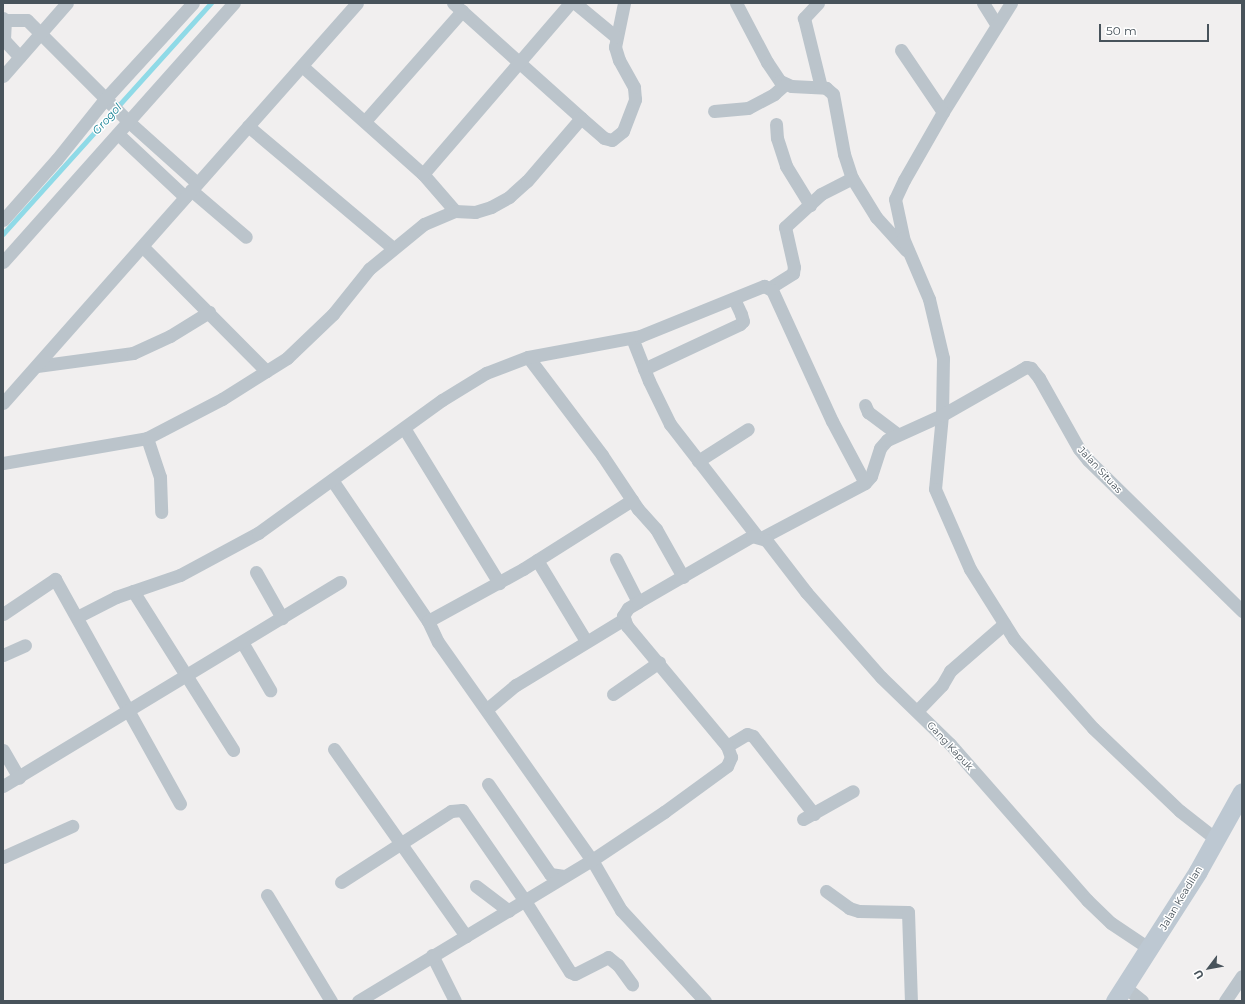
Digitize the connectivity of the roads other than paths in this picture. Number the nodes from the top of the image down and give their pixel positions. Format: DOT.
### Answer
graph roads {
  1 [pos="67,3"];
  2 [pos="193,3"];
  3 [pos="234,3"];
  4 [pos="357,3"];
  5 [pos="570,3"];
  6 [pos="575,3"];
  7 [pos="624,3"];
  8 [pos="736,3"];
  9 [pos="818,3"];
  10 [pos="983,3"];
  11 [pos="1011,3"];
  12 [pos="457,7"];
  13 [pos="4,19"];
  14 [pos="997,24"];
  15 [pos="40,35"];
  16 [pos="616,37"];
  17 [pos="901,50"];
  18 [pos="20,57"];
  19 [pos="521,63"];
  20 [pos="302,66"];
  21 [pos="3,76"];
  22 [pos="784,85"];
  23 [pos="821,87"];
  24 [pos="107,100"];
  25 [pos="714,110"];
  26 [pos="943,112"];
  27 [pos="581,118"];
  28 [pos="126,120"];
  29 [pos="365,121"];
  30 [pos="776,124"];
  31 [pos="248,126"];
  32 [pos="118,134"];
  33 [pos="423,174"];
  34 [pos="852,178"];
  35 [pos="191,190"];
  36 [pos="810,205"];
  37 [pos="455,211"];
  38 [pos="3,220"];
  39 [pos="246,237"];
  40 [pos="143,247"];
  41 [pos="393,248"];
  42 [pos="910,254"];
  43 [pos="3,262"];
  44 [pos="771,287"];
  45 [pos="734,299"];
  46 [pos="209,312"];
  47 [pos="632,338"];
  48 [pos="528,357"];
  49 [pos="37,366"];
  50 [pos="644,369"];
  51 [pos="266,371"];
  52 [pos="3,403"];
  53 [pos="865,405"];
  54 [pos="942,415"];
  55 [pos="404,428"];
  56 [pos="748,429"];
  57 [pos="897,434"];
  58 [pos="147,438"];
  59 [pos="698,461"];
  60 [pos="3,463"];
  61 [pos="332,480"];
  62 [pos="865,483"];
  63 [pos="632,500"];
  64 [pos="161,512"];
  65 [pos="760,537"];
  66 [pos="616,559"];
  67 [pos="537,560"];
  68 [pos="256,572"];
  69 [pos="683,577"];
  70 [pos="340,582"];
  71 [pos="499,583"];
  72 [pos="134,590"];
  73 [pos="638,602"];
  74 [pos="1242,612"];
  75 [pos="3,614"];
  76 [pos="77,617"];
  77 [pos="282,618"];
  78 [pos="624,618"];
  79 [pos="428,621"];
  80 [pos="1004,624"];
  81 [pos="586,641"];
  82 [pos="242,642"];
  83 [pos="25,645"];
  84 [pos="3,655"];
  85 [pos="659,662"];
  86 [pos="188,675"];
  87 [pos="270,690"];
  88 [pos="613,694"];
  89 [pos="487,709"];
  90 [pos="917,710"];
  91 [pos="129,712"];
  92 [pos="727,746"];
  93 [pos="334,749"];
  94 [pos="3,750"];
  95 [pos="233,750"];
  96 [pos="19,778"];
  97 [pos="488,784"];
  98 [pos="3,786"];
  99 [pos="853,791"];
  100 [pos="1242,792"];
  101 [pos="180,804"];
  102 [pos="72,826"];
  103 [pos="1216,839"];
  104 [pos="400,844"];
  105 [pos="3,857"];
  106 [pos="592,860"];
  107 [pos="564,876"];
  108 [pos="341,882"];
  109 [pos="476,886"];
  110 [pos="826,891"];
  111 [pos="267,895"];
  112 [pos="525,901"];
  113 [pos="509,911"];
  114 [pos="466,936"];
  115 [pos="1150,950"];
  116 [pos="432,955"];
  117 [pos="1242,976"];
  118 [pos="632,984"];
  119 [pos="1120,994"];
  120 [pos="331,1001"];
  121 [pos="358,1001"];
  122 [pos="455,1001"];
  123 [pos="705,1001"];
  124 [pos="911,1001"];
  125 [pos="1142,1001"];
  126 [pos="1225,1001"];
  1 -- 15 [label="street"];
  2 -- 24 [label="street"];
  3 -- 28 [label="street"];
  4 -- 20 [label="street"];
  5 -- 19 [label="street"];
  6 -- 16 [label="street"];
  7 -- 16 [label="street"];
  8 -- 22 [label="street"];
  9 -- 23 [label="street"];
  10 -- 14 [label="street"];
  11 -- 14 [label="street"];
  12 -- 19 [label="street"];
  12 -- 29 [label="street"];
  13 -- 15 [label="street"];
  13 -- 18 [label="street"];
  14 -- 26 [label="street"];
  15 -- 18 [label="street"];
  15 -- 24 [label="street"];
  16 -- 27 [label="street"];
  17 -- 26 [label="street"];
  18 -- 21 [label="street"];
  19 -- 27 [label="street"];
  19 -- 33 [label="street"];
  20 -- 29 [label="street"];
  20 -- 31 [label="street"];
  22 -- 23 [label="street"];
  22 -- 25 [label="street"];
  23 -- 34 [label="street"];
  24 -- 28 [label="street"];
  24 -- 38 [label="street"];
  26 -- 42 [label="street"];
  27 -- 37 [label="street"];
  28 -- 32 [label="street"];
  28 -- 35 [label="street"];
  29 -- 33 [label="street"];
  30 -- 36 [label="street"];
  31 -- 35 [label="street"];
  31 -- 41 [label="street"];
  32 -- 35 [label="street"];
  32 -- 43 [label="street"];
  33 -- 37 [label="street"];
  34 -- 36 [label="street"];
  34 -- 42 [label="street"];
  35 -- 39 [label="street"];
  35 -- 40 [label="street"];
  36 -- 44 [label="street"];
  37 -- 41 [label="street"];
  40 -- 46 [label="street"];
  40 -- 49 [label="street"];
  41 -- 51 [label="street"];
  42 -- 54 [label="street"];
  44 -- 45 [label="street"];
  44 -- 62 [label="street"];
  45 -- 47 [label="street"];
  45 -- 50 [label="street"];
  46 -- 49 [label="street"];
  46 -- 51 [label="street"];
  47 -- 48 [label="street"];
  47 -- 50 [label="street, Gang Kapuk"];
  48 -- 55 [label="street"];
  48 -- 63 [label="street"];
  49 -- 52 [label="street"];
  50 -- 59 [label="street, Gang Kapuk"];
  51 -- 58 [label="street"];
  53 -- 57 [label="street"];
  54 -- 57 [label="street"];
  54 -- 74 [label="street, Jalan Situas"];
  54 -- 80 [label="street"];
  55 -- 61 [label="street"];
  55 -- 71 [label="street"];
  56 -- 59 [label="street"];
  57 -- 62 [label="street"];
  58 -- 60 [label="street"];
  58 -- 64 [label="street"];
  59 -- 65 [label="street, Gang Kapuk"];
  61 -- 72 [label="street"];
  61 -- 79 [label="street"];
  62 -- 65 [label="street"];
  63 -- 67 [label="street"];
  63 -- 69 [label="street"];
  65 -- 69 [label="street"];
  65 -- 90 [label="street, Gang Kapuk"];
  66 -- 73 [label="street"];
  67 -- 71 [label="street"];
  67 -- 81 [label="street"];
  68 -- 77 [label="street"];
  69 -- 73 [label="street"];
  70 -- 77 [label="street"];
  71 -- 79 [label="street"];
  72 -- 76 [label="street"];
  72 -- 86 [label="street"];
  73 -- 78 [label="street"];
  75 -- 76 [label="street"];
  76 -- 91 [label="street"];
  77 -- 82 [label="street"];
  78 -- 81 [label="street"];
  78 -- 85 [label="street"];
  79 -- 89 [label="street"];
  80 -- 90 [label="street"];
  80 -- 103 [label="street"];
  81 -- 89 [label="street"];
  82 -- 86 [label="street"];
  82 -- 87 [label="street"];
  83 -- 84 [label="street"];
  85 -- 88 [label="street"];
  85 -- 92 [label="street"];
  86 -- 91 [label="street"];
  86 -- 95 [label="street"];
  89 -- 106 [label="street"];
  90 -- 115 [label="street, Gang Kapuk"];
  91 -- 96 [label="street"];
  91 -- 101 [label="street"];
  92 -- 99 [label="street"];
  92 -- 106 [label="street"];
  93 -- 104 [label="street"];
  94 -- 96 [label="street"];
  96 -- 98 [label="street"];
  97 -- 107 [label="street"];
  100 -- 103 [label="main road, Jalan Keadilan"];
  102 -- 105 [label="street"];
  103 -- 115 [label="main road, Jalan Keadilan"];
  104 -- 108 [label="street"];
  104 -- 112 [label="street"];
  104 -- 114 [label="street"];
  106 -- 107 [label="street"];
  106 -- 123 [label="street"];
  107 -- 112 [label="street"];
  109 -- 113 [label="street"];
  110 -- 124 [label="street"];
  111 -- 120 [label="street"];
  112 -- 113 [label="street"];
  112 -- 118 [label="street"];
  113 -- 114 [label="street"];
  114 -- 116 [label="street"];
  115 -- 119 [label="main road, Jalan Keadilan"];
  116 -- 121 [label="street"];
  116 -- 122 [label="street"];
  117 -- 126 [label="street"];
  119 -- 125 [label="street"];
}
